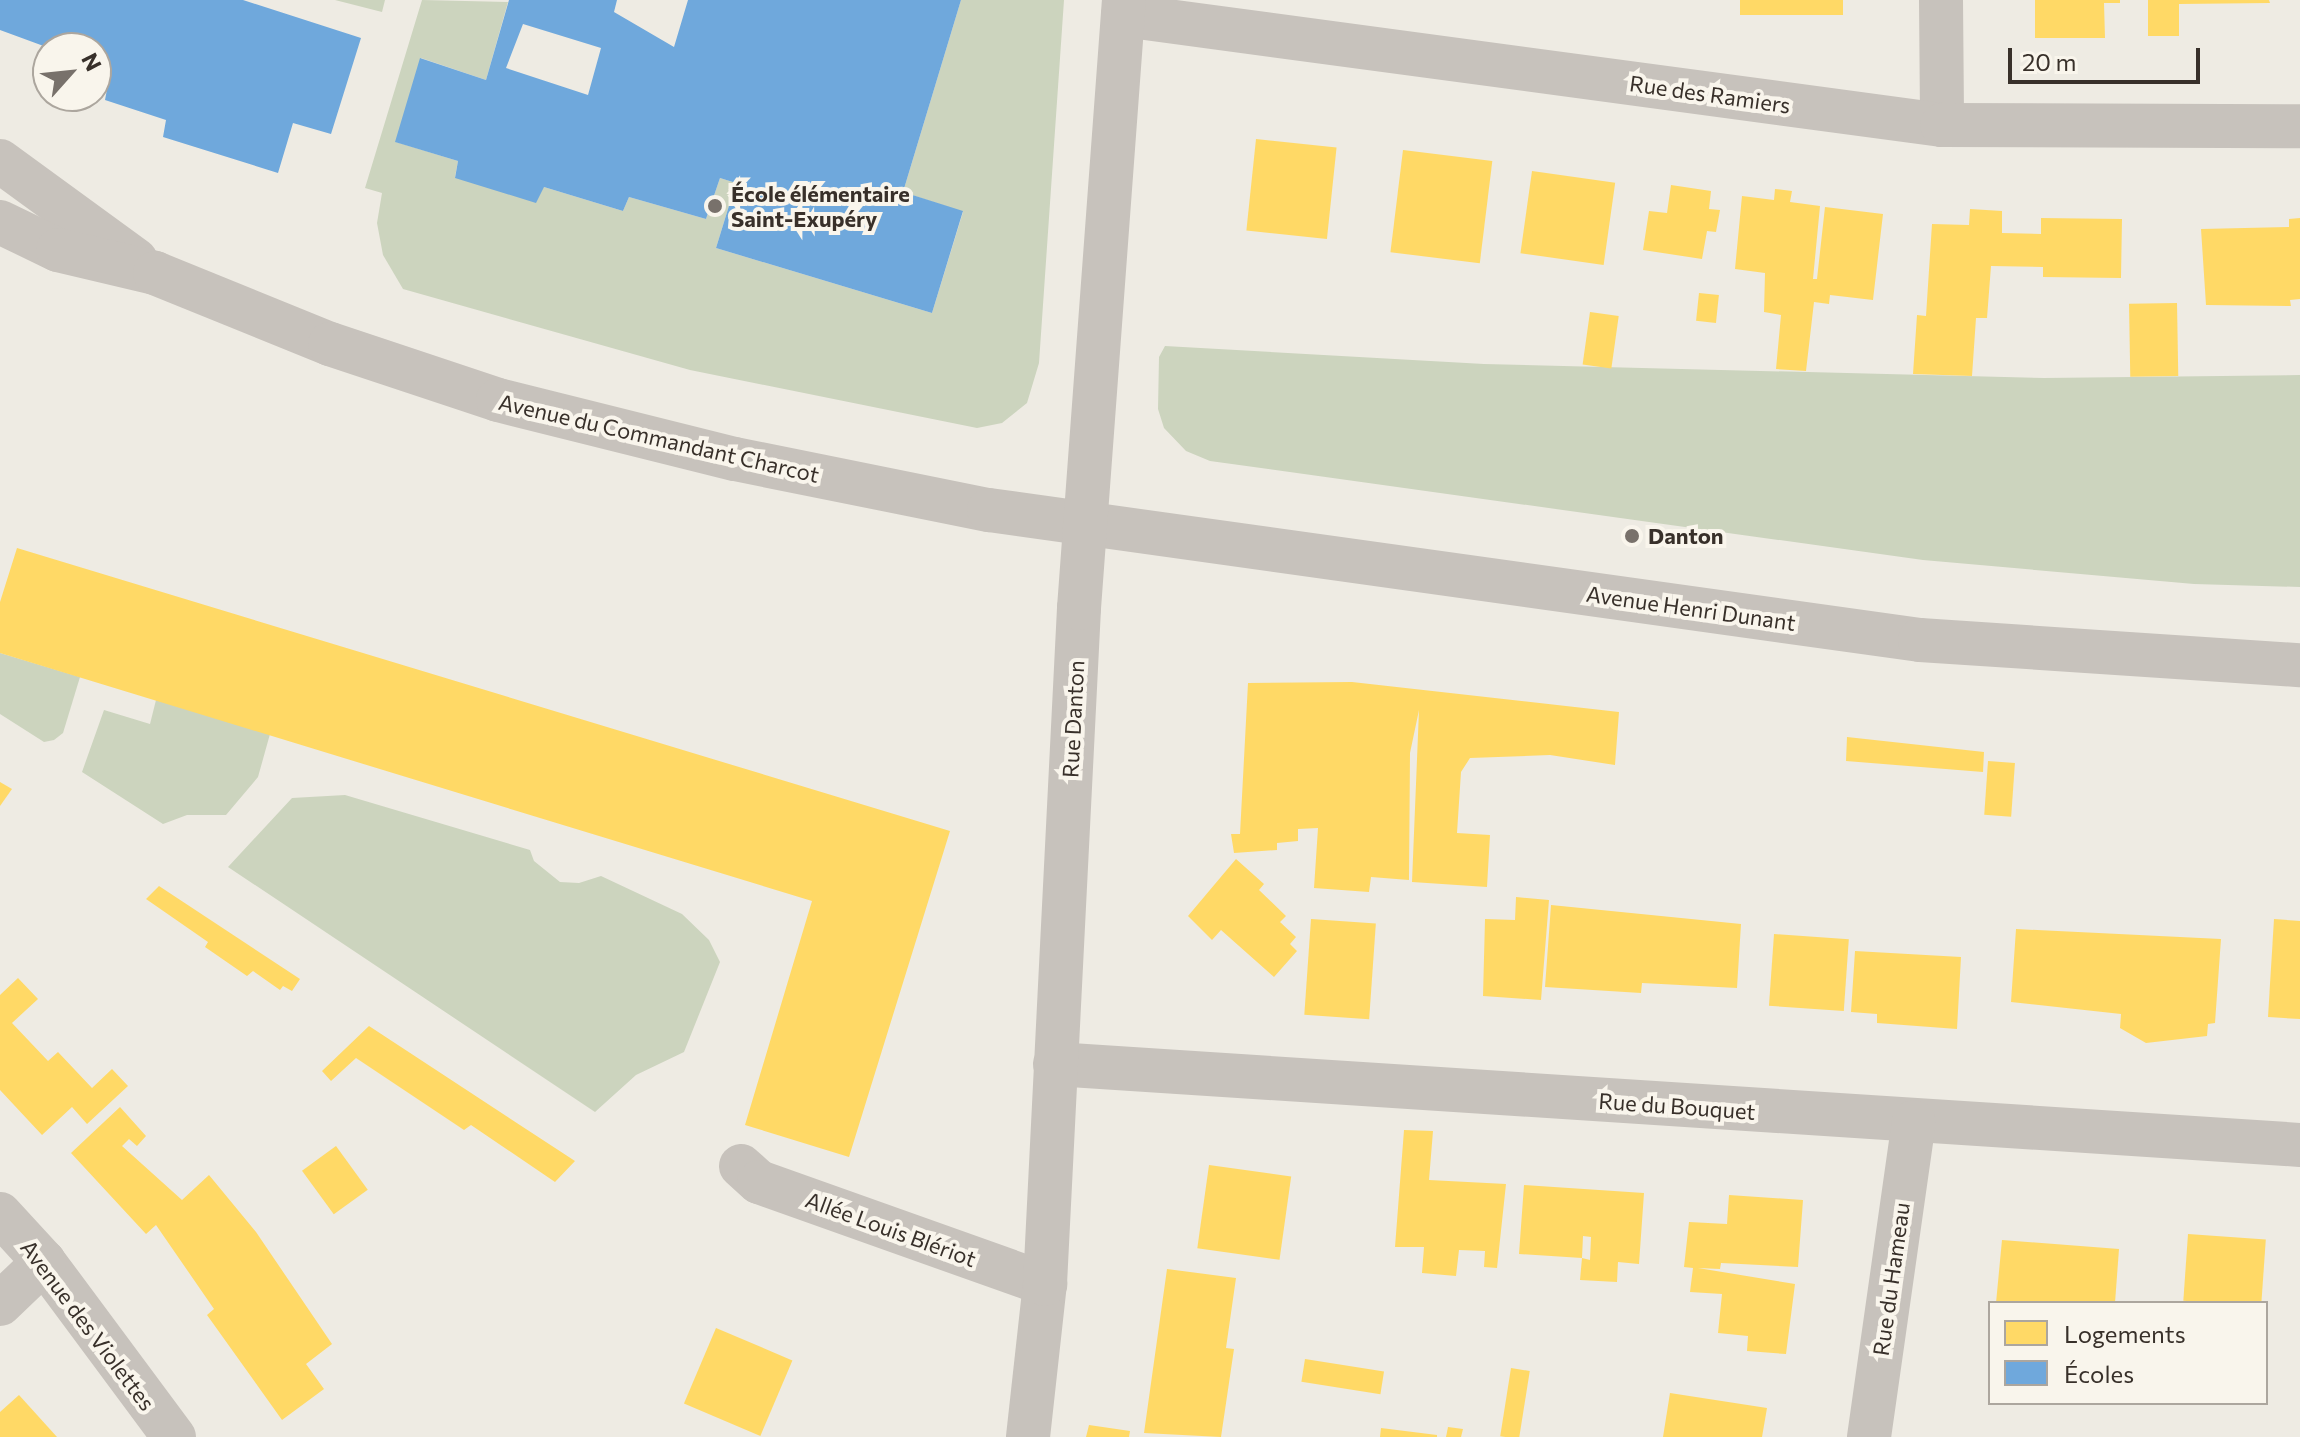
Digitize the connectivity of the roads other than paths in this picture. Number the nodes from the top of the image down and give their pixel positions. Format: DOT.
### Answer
graph roads {
  1 [pos="1941,0"];
  2 [pos="1123,8"];
  3 [pos="1942,125"];
  4 [pos="2300,126"];
  5 [pos="0,161"];
  6 [pos="0,222"];
  7 [pos="155,273"];
  8 [pos="1086,520"];
  9 [pos="2300,665"];
  10 [pos="1055,1064"];
  11 [pos="1914,1122"];
  12 [pos="2300,1145"];
  13 [pos="741,1166"];
  14 [pos="0,1214"];
  15 [pos="44,1262"];
  16 [pos="1045,1284"];
  17 [pos="0,1304"];
  18 [pos="174,1437"];
  19 [pos="1028,1437"];
  20 [pos="1869,1437"];
  1 -- 3 [label="street"];
  2 -- 3 [label="street, Rue des Ramiers"];
  2 -- 8 [label="street, Rue Danton"];
  3 -- 4 [label="street, Rue des Ramiers"];
  5 -- 7 [label="street, Avenue du Commandant Charcot"];
  6 -- 7 [label="street, Avenue du Commandant Charcot"];
  7 -- 8 [label="street, Avenue du Commandant Charcot"];
  8 -- 9 [label="street, Avenue Henri Dunant"];
  8 -- 10 [label="street, Rue Danton"];
  10 -- 11 [label="street, Rue du Bouquet"];
  10 -- 16 [label="street, Rue Danton"];
  11 -- 12 [label="street, Rue du Bouquet"];
  11 -- 20 [label="street, Rue du Hameau"];
  13 -- 16 [label="street, Allée Louis Blériot"];
  14 -- 15 [label="street, Avenue des Violettes"];
  15 -- 17 [label="street"];
  15 -- 18 [label="street, Avenue des Violettes"];
  16 -- 19 [label="street, Rue Danton"];
}
